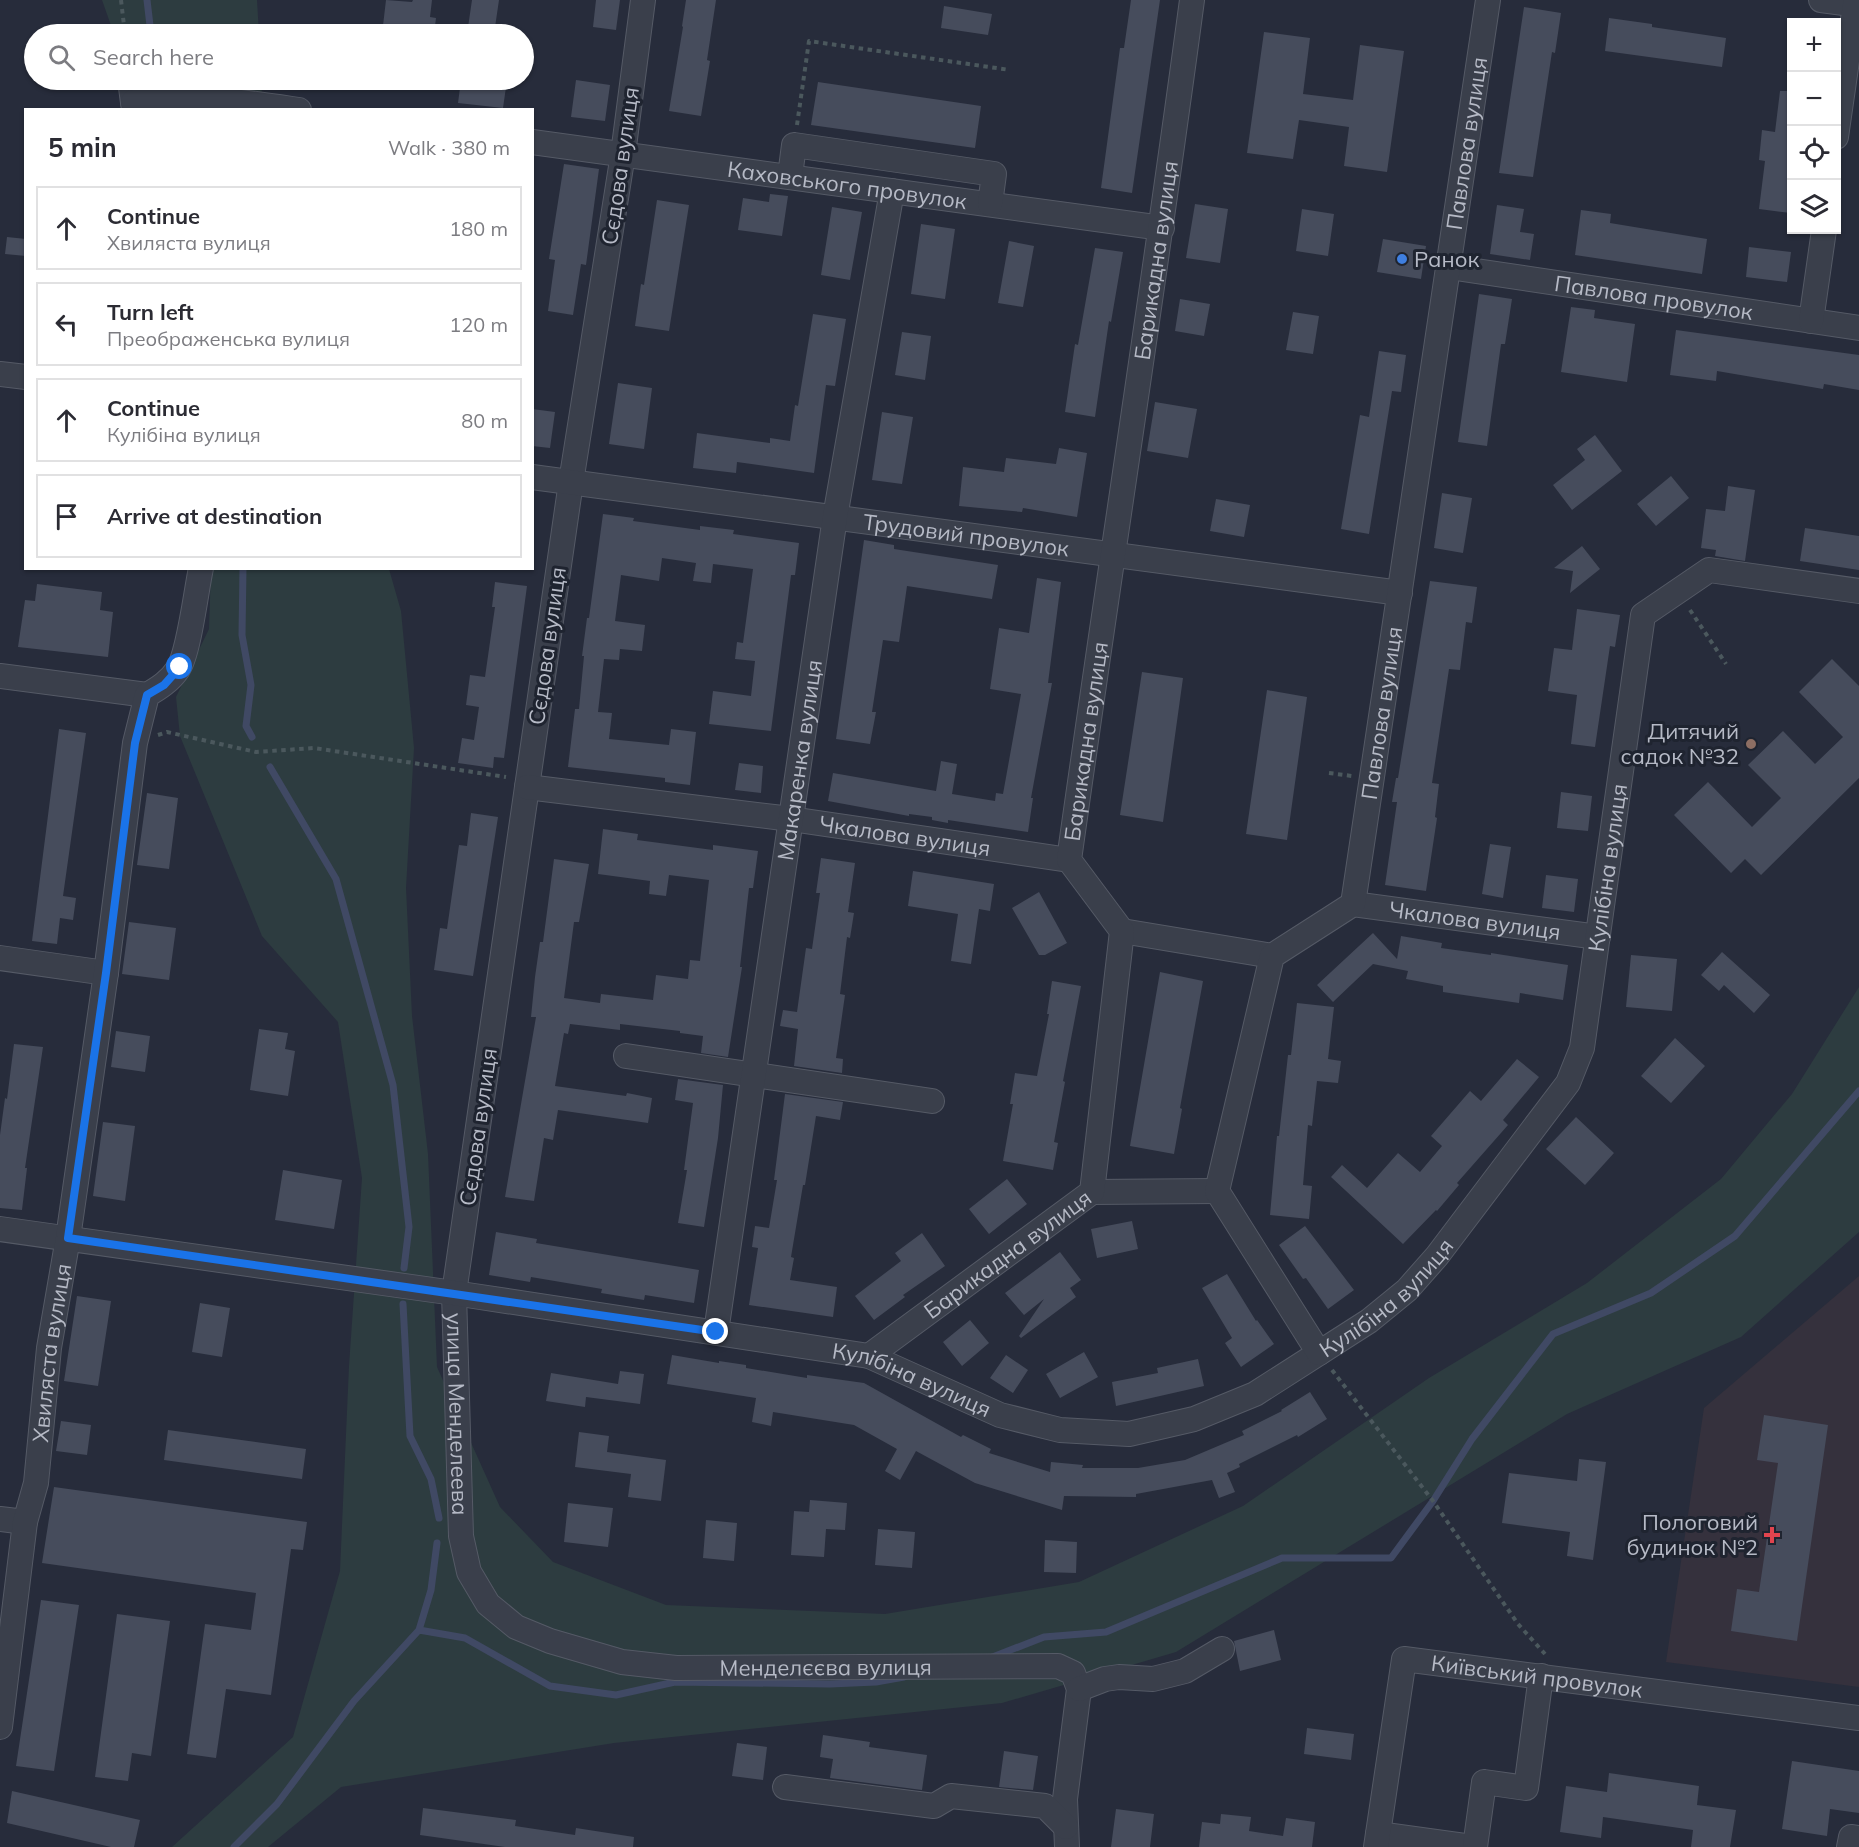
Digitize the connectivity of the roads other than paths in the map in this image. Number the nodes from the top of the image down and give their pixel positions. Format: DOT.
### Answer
graph roads {
  1 [pos="643,0"];
  2 [pos="1192,0"];
  3 [pos="1488,0"];
  4 [pos="1821,0"];
  5 [pos="1857,5"];
  6 [pos="132,97"];
  7 [pos="286,108"];
  8 [pos="1838,126"];
  9 [pos="534,142"];
  10 [pos="622,154"];
  11 [pos="790,176"];
  12 [pos="892,191"];
  13 [pos="990,204"];
  14 [pos="1162,228"];
  15 [pos="1823,234"];
  16 [pos="1449,267"];
  17 [pos="1811,321"];
  18 [pos="1859,328"];
  19 [pos="0,374"];
  20 [pos="24,377"];
  21 [pos="534,477"];
  22 [pos="571,482"];
  23 [pos="835,517"];
  24 [pos="1112,553"];
  25 [pos="201,570"];
  26 [pos="1859,591"];
  27 [pos="1400,593"];
  28 [pos="0,676"];
  29 [pos="147,695"];
  30 [pos="527,784"];
  31 [pos="791,819"];
  32 [pos="1069,860"];
  33 [pos="1353,904"];
  34 [pos="1122,932"];
  35 [pos="1598,937"];
  36 [pos="1272,956"];
  37 [pos="0,958"];
  38 [pos="106,973"];
  39 [pos="626,1056"];
  40 [pos="754,1075"];
  41 [pos="932,1101"];
  42 [pos="1217,1191"];
  43 [pos="1092,1192"];
  44 [pos="0,1229"];
  45 [pos="68,1238"];
  46 [pos="454,1293"];
  47 [pos="716,1332"];
  48 [pos="1319,1353"];
  49 [pos="869,1356"];
  50 [pos="0,1519"];
  51 [pos="25,1522"];
  52 [pos="461,1536"];
  53 [pos="1222,1649"];
  54 [pos="1542,1665"];
  55 [pos="1079,1689"];
  56 [pos="1859,1718"];
  57 [pos="0,1727"];
  58 [pos="785,1787"];
  59 [pos="1067,1837"];
  60 [pos="1859,1838"];
  61 [pos="1377,1840"];
  62 [pos="1473,1847"];
  63 [pos="1849,1847"];
  1 -- 10 [label="street, Сєдова вулиця"];
  2 -- 14 [label="street, Барикадна вулиця"];
  3 -- 16 [label="street, Павлова вулиця"];
  4 -- 5 [label="street"];
  5 -- 8 [label="street"];
  6 -- 7 [label="street"];
  9 -- 10 [label="street, Каховського провулок"];
  10 -- 11 [label="street, Каховського провулок"];
  10 -- 22 [label="street, Сєдова вулиця"];
  11 -- 12 [label="street, Каховського провулок"];
  11 -- 13 [label="street"];
  12 -- 13 [label="street, Каховського провулок"];
  12 -- 23 [label="street, Макаренка вулиця"];
  13 -- 14 [label="street, Каховського провулок"];
  14 -- 24 [label="street, Барикадна вулиця"];
  15 -- 17 [label="street"];
  16 -- 17 [label="street, Павлова провулок"];
  16 -- 27 [label="street, Павлова вулиця"];
  17 -- 18 [label="street, Павлова провулок"];
  19 -- 20 [label="street"];
  21 -- 22 [label="street, Трудовий провулок"];
  22 -- 23 [label="street, Трудовий провулок"];
  22 -- 30 [label="street, Сєдова вулиця"];
  23 -- 24 [label="street, Трудовий провулок"];
  23 -- 31 [label="street, Макаренка вулиця"];
  24 -- 27 [label="street, Трудовий провулок"];
  24 -- 32 [label="street, Барикадна вулиця"];
  25 -- 29 [label="street"];
  26 -- 35 [label="street, Кулібіна вулиця"];
  27 -- 33 [label="street, Павлова вулиця"];
  28 -- 29 [label="street"];
  29 -- 38 [label="street, Хвиляста вулиця"];
  30 -- 31 [label="street, Чкалова вулиця"];
  30 -- 46 [label="street, Сєдова вулиця"];
  31 -- 32 [label="street, Чкалова вулиця"];
  31 -- 40 [label="street, Макаренка вулиця"];
  32 -- 34 [label="street, Барикадна вулиця"];
  33 -- 35 [label="street, Чкалова вулиця"];
  33 -- 36 [label="street"];
  34 -- 36 [label="street"];
  34 -- 43 [label="street, Барикадна вулиця"];
  35 -- 48 [label="street, Кулібіна вулиця"];
  36 -- 42 [label="street"];
  37 -- 38 [label="street"];
  38 -- 45 [label="street, Хвиляста вулиця"];
  39 -- 40 [label="street"];
  40 -- 41 [label="street"];
  40 -- 47 [label="street, Макаренка вулиця"];
  42 -- 43 [label="street"];
  42 -- 48 [label="street"];
  43 -- 49 [label="street, Барикадна вулиця"];
  44 -- 45 [label="street, Кулібіна вулиця"];
  45 -- 46 [label="street, Кулібіна вулиця"];
  45 -- 51 [label="street, Хвиляста вулиця"];
  46 -- 47 [label="street, Кулібіна вулиця"];
  46 -- 52 [label="street, улица Менделеева"];
  47 -- 49 [label="street, Кулібіна вулиця"];
  48 -- 49 [label="street, Кулібіна вулиця"];
  50 -- 51 [label="street"];
  51 -- 57 [label="street, Хвиляста вулиця"];
  52 -- 55 [label="street, Менделєєва вулиця"];
  53 -- 55 [label="street"];
  54 -- 56 [label="street, Київський провулок"];
  54 -- 61 [label="street, Київський провулок"];
  54 -- 62 [label="street"];
  55 -- 59 [label="street"];
  58 -- 59 [label="street"];
  60 -- 63 [label="street"];
  61 -- 62 [label="street"];
}
